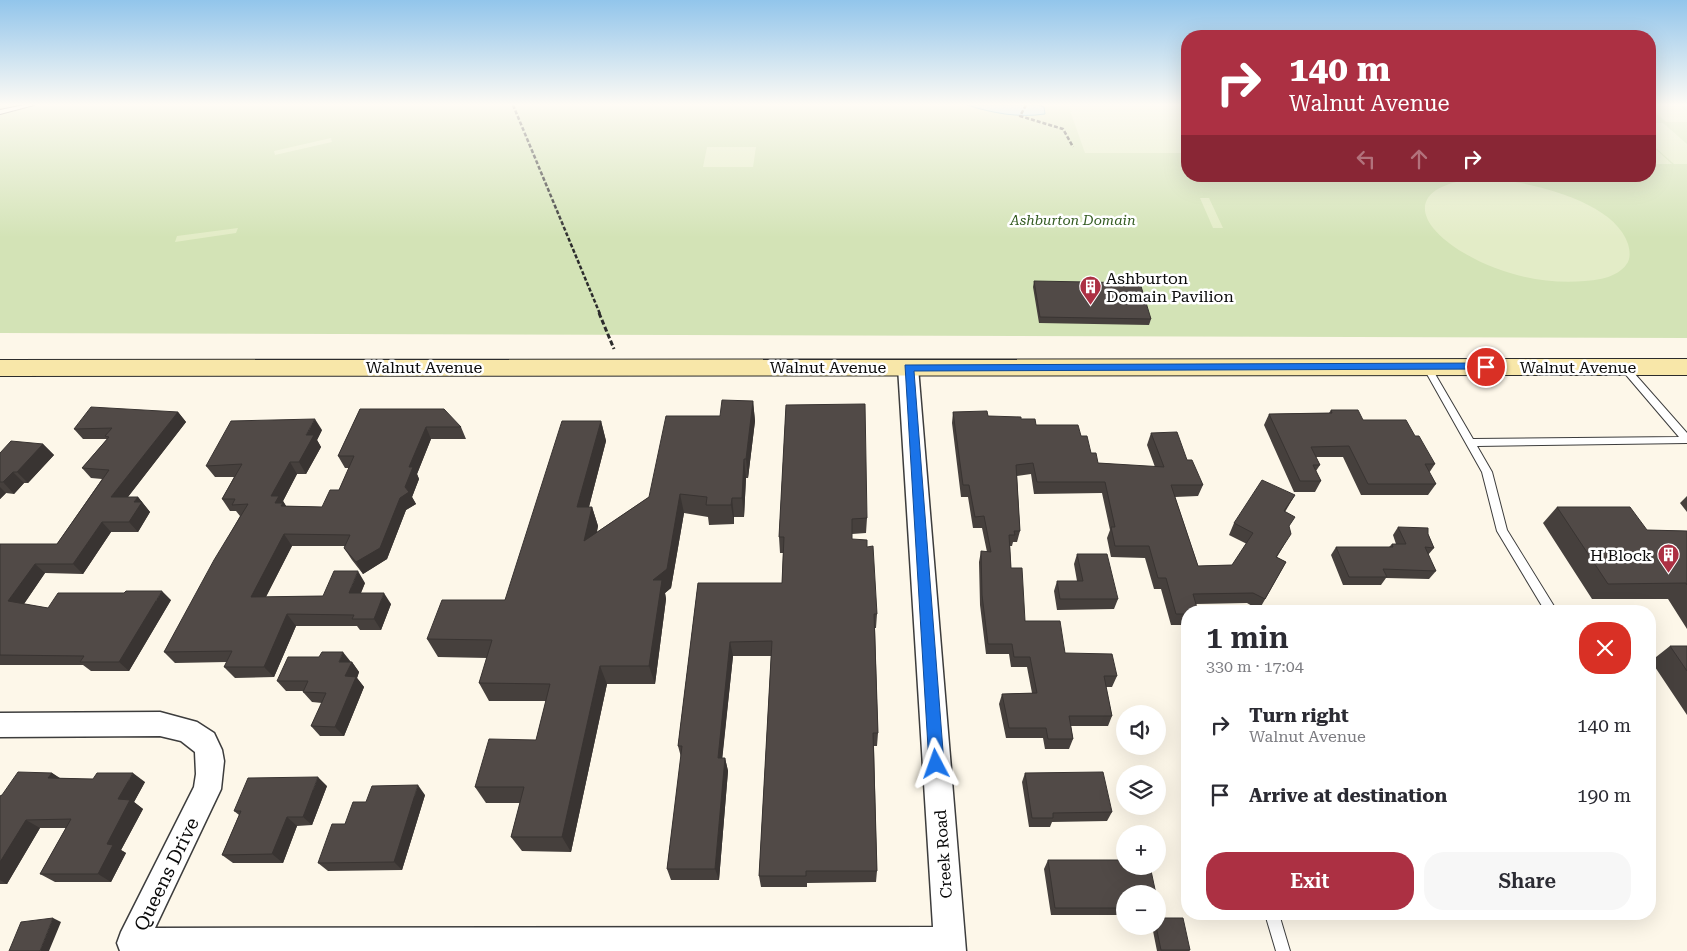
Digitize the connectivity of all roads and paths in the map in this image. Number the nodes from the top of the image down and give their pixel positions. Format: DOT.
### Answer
graph roads {
  1 [pos="531,149"];
  2 [pos="1687,366"];
  3 [pos="621,367"];
  4 [pos="908,367"];
  5 [pos="1427,367"];
  6 [pos="1624,367"];
  7 [pos="0,368"];
  8 [pos="1687,439"];
  9 [pos="1470,443"];
  10 [pos="1547,605"];
  11 [pos="0,725"];
  12 [pos="1274,920"];
  13 [pos="130,947"];
  14 [pos="949,947"];
  15 [pos="1283,951"];
  1 -- 3 [label="path"];
  2 -- 6 [label="main road, Walnut Avenue"];
  3 -- 4 [label="main road, Walnut Avenue"];
  3 -- 7 [label="main road, Walnut Avenue"];
  4 -- 5 [label="main road, Walnut Avenue"];
  4 -- 14 [label="street, Creek Road"];
  5 -- 6 [label="main road, Walnut Avenue"];
  5 -- 9 [label="lane"];
  6 -- 8 [label="lane"];
  8 -- 9 [label="lane"];
  9 -- 10 [label="lane"];
  11 -- 13 [label="street, Queens Drive"];
  12 -- 15 [label="lane"];
  13 -- 14 [label="street, Queens Drive"];
}
